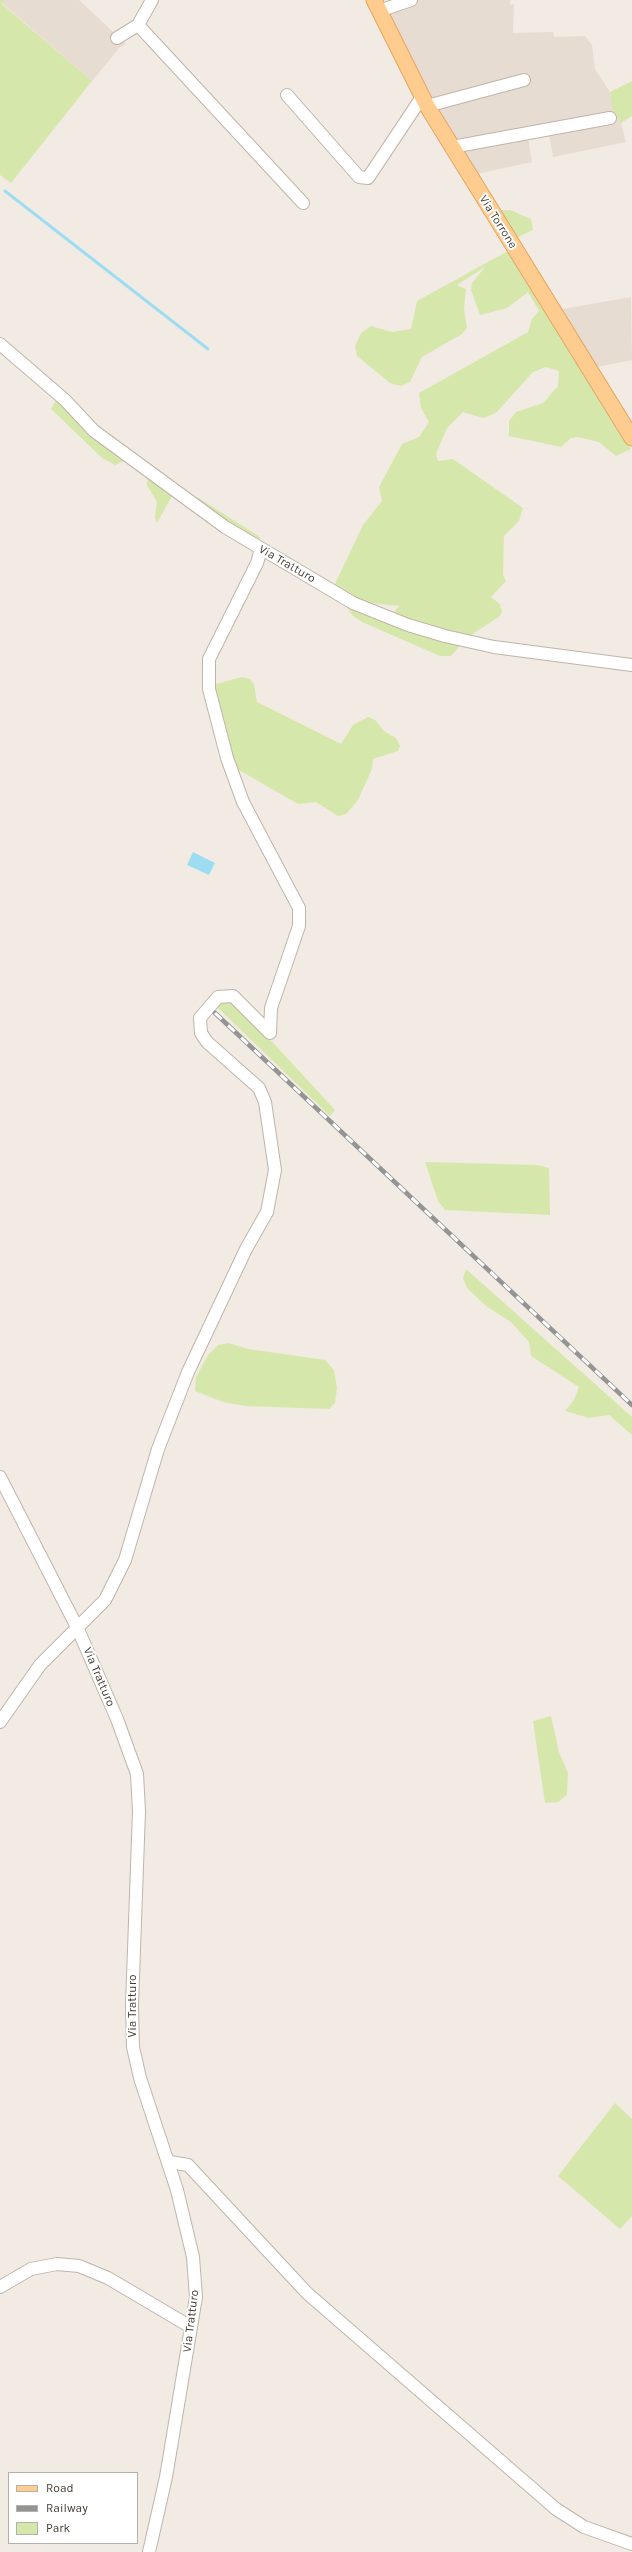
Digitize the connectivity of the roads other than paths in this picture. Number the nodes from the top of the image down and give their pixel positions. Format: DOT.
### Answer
graph roads {
  1 [pos="152,0"];
  2 [pos="411,0"];
  3 [pos="376,6"];
  4 [pos="138,25"];
  5 [pos="117,38"];
  6 [pos="524,80"];
  7 [pos="287,95"];
  8 [pos="424,101"];
  9 [pos="610,118"];
  10 [pos="452,148"];
  11 [pos="303,203"];
  12 [pos="0,344"];
  13 [pos="632,438"];
  14 [pos="261,549"];
  15 [pos="632,665"];
  16 [pos="0,1477"];
  17 [pos="77,1627"];
  18 [pos="0,1722"];
  19 [pos="170,2162"];
  20 [pos="0,2287"];
  21 [pos="191,2327"];
  22 [pos="632,2544"];
  23 [pos="149,2552"];
  1 -- 4 [label="street"];
  2 -- 3 [label="street"];
  3 -- 8 [label="main road, Via Torrone"];
  4 -- 5 [label="street"];
  4 -- 11 [label="street"];
  6 -- 8 [label="street"];
  7 -- 8 [label="street"];
  8 -- 10 [label="main road, Via Torrone"];
  9 -- 10 [label="street"];
  10 -- 13 [label="main road, Via Torrone"];
  12 -- 14 [label="street, Via Tratturo"];
  14 -- 15 [label="street, Via Tratturo"];
  14 -- 17 [label="street"];
  16 -- 17 [label="street, Via Tratturo"];
  17 -- 18 [label="street"];
  17 -- 19 [label="street, Via Tratturo"];
  19 -- 21 [label="street, Via Tratturo"];
  19 -- 22 [label="street"];
  20 -- 21 [label="street"];
  21 -- 23 [label="street, Via Tratturo"];
}
